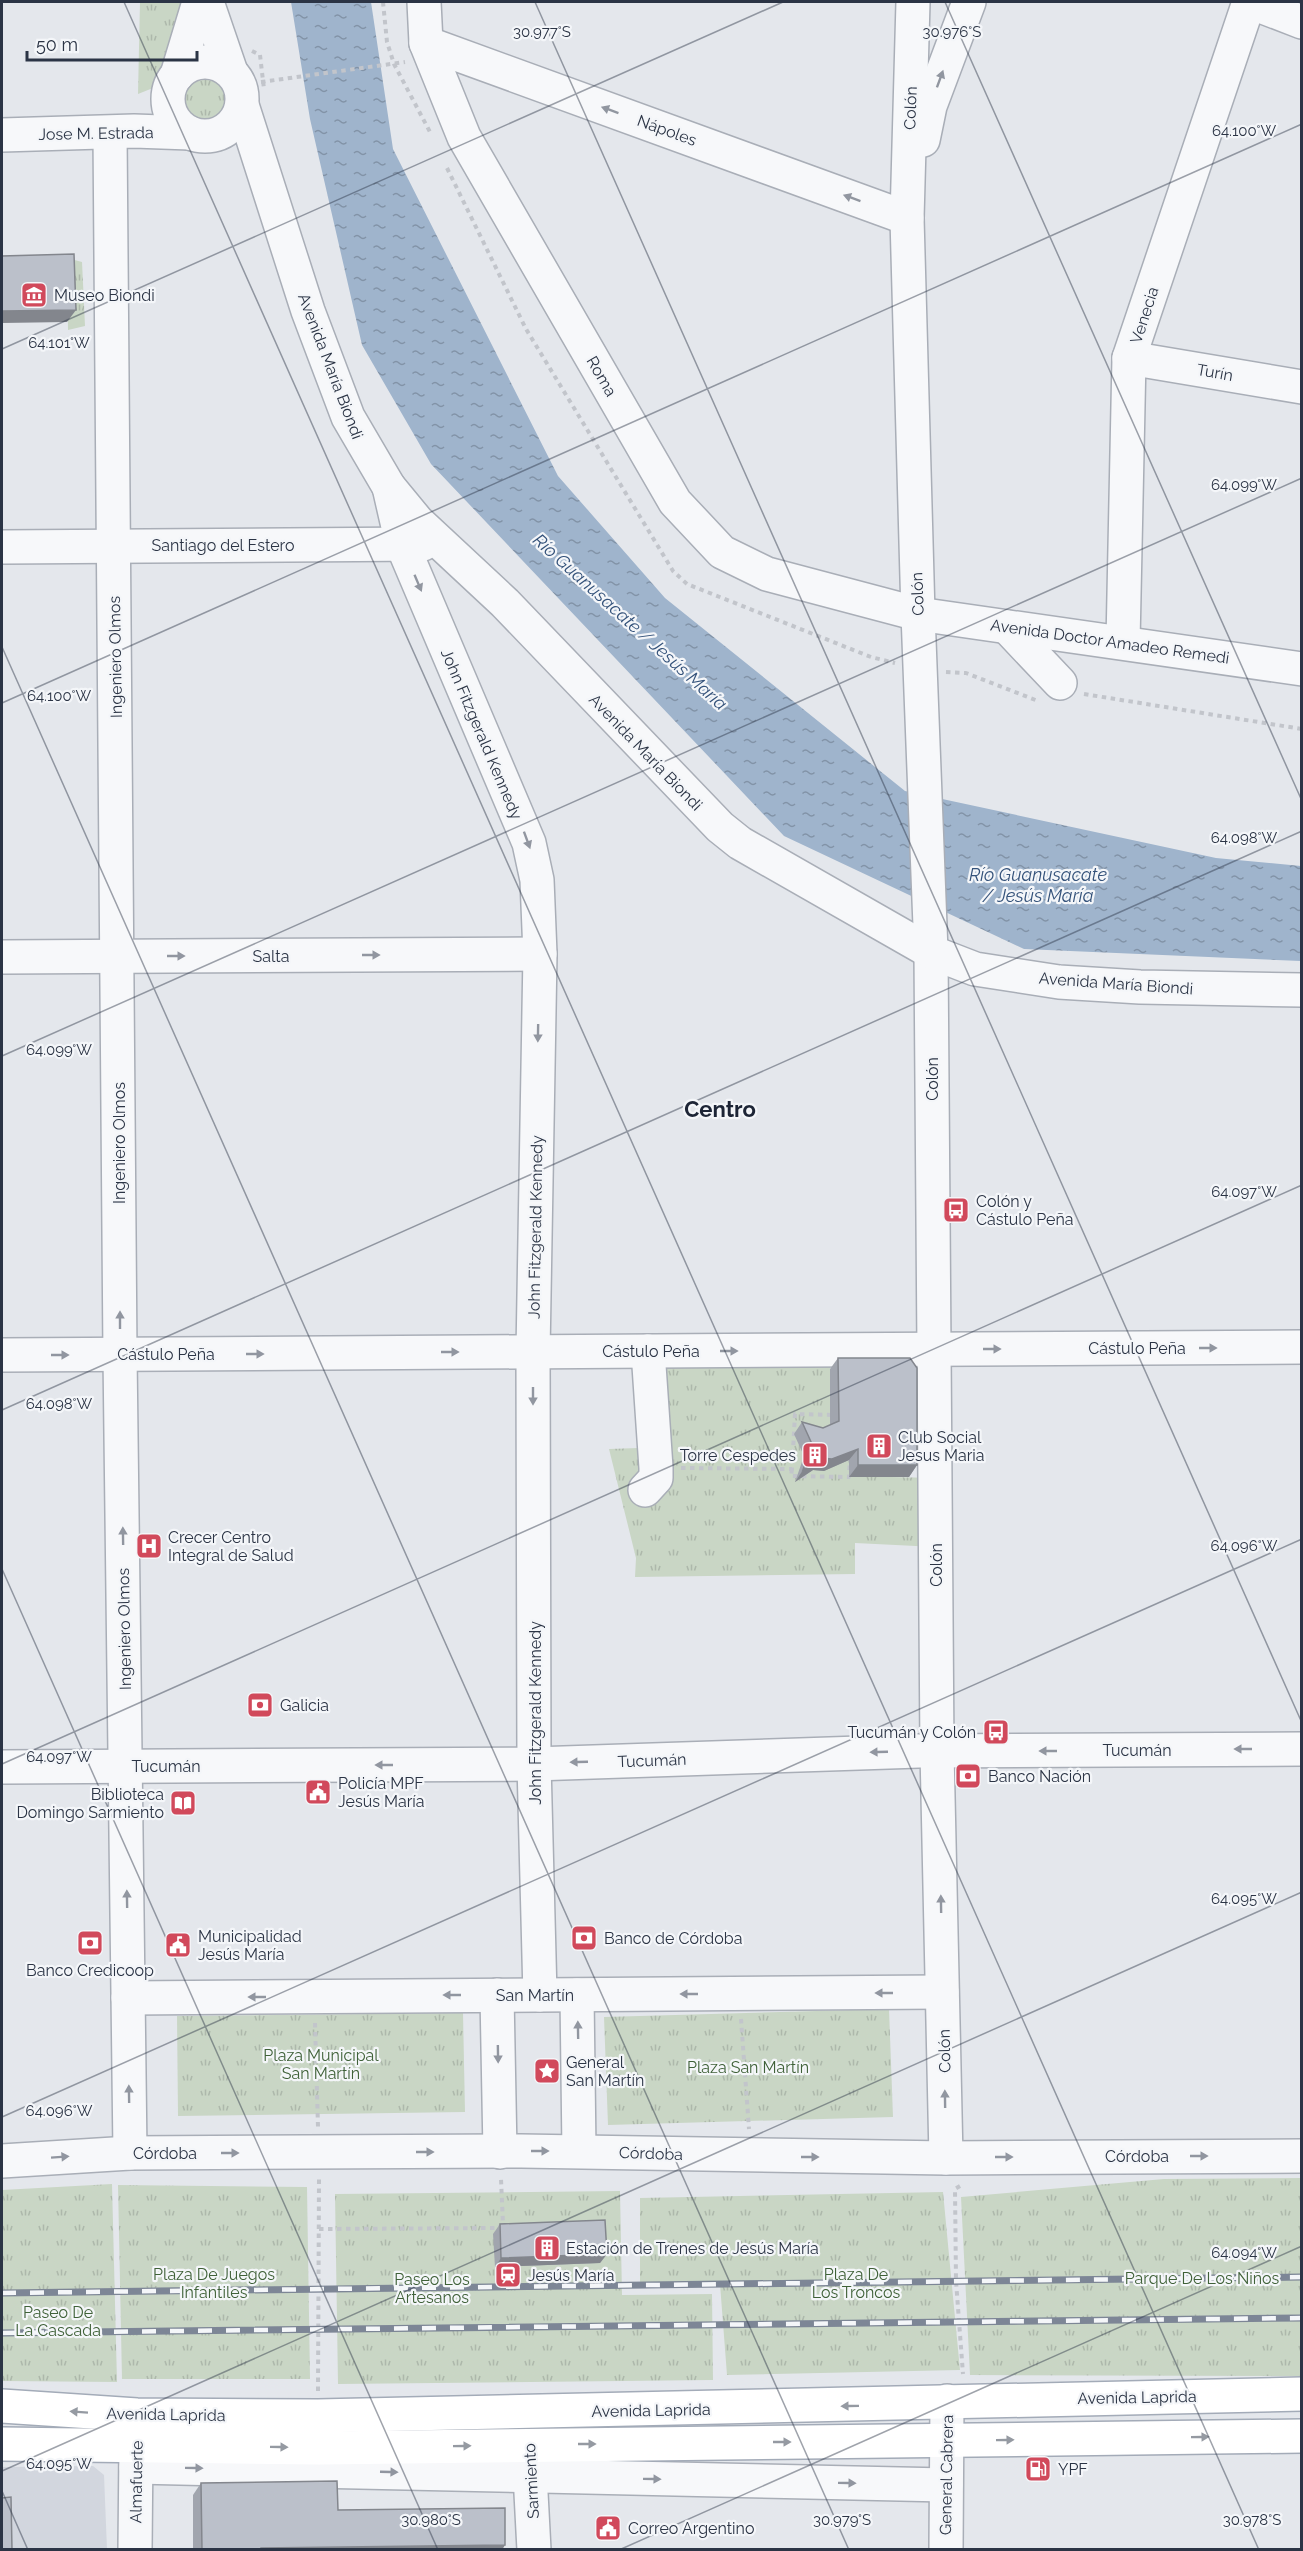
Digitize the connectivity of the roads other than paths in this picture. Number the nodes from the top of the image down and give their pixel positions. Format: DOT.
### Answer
graph roads {
  1 [pos="199,2"];
  2 [pos="207,2"];
  3 [pos="424,2"];
  4 [pos="913,2"];
  5 [pos="969,2"];
  6 [pos="1249,2"];
  7 [pos="1302,22"];
  8 [pos="426,43"];
  9 [pos="247,80"];
  10 [pos="173,82"];
  11 [pos="122,132"];
  12 [pos="204,133"];
  13 [pos="2,135"];
  14 [pos="259,157"];
  15 [pos="908,218"];
  16 [pos="1130,358"];
  17 [pos="1302,387"];
  18 [pos="389,487"];
  19 [pos="402,544"];
  20 [pos="444,544"];
  21 [pos="114,546"];
  22 [pos="2,547"];
  23 [pos="918,614"];
  24 [pos="1007,627"];
  25 [pos="1123,642"];
  26 [pos="1302,669"];
  27 [pos="1060,693"];
  28 [pos="931,938"];
  29 [pos="540,954"];
  30 [pos="2,957"];
  31 [pos="118,957"];
  32 [pos="1302,990"];
  33 [pos="1302,1347"];
  34 [pos="934,1349"];
  35 [pos="648,1351"];
  36 [pos="533,1352"];
  37 [pos="120,1354"];
  38 [pos="2,1355"];
  39 [pos="651,1479"];
  40 [pos="1302,1749"];
  41 [pos="937,1751"];
  42 [pos="534,1764"];
  43 [pos="126,1766"];
  44 [pos="2,1767"];
  45 [pos="942,1992"];
  46 [pos="498,1995"];
  47 [pos="540,1995"];
  48 [pos="577,1995"];
  49 [pos="128,1998"];
  50 [pos="500,2151"];
  51 [pos="579,2151"];
  52 [pos="130,2153"];
  53 [pos="1302,2156"];
  54 [pos="946,2158"];
  55 [pos="2,2161"];
  56 [pos="951,2388"];
  57 [pos="1302,2394"];
  58 [pos="2,2406"];
  59 [pos="528,2428"];
  60 [pos="1302,2436"];
  61 [pos="946,2441"];
  62 [pos="136,2442"];
  63 [pos="2,2444"];
  64 [pos="530,2477"];
  65 [pos="946,2485"];
  66 [pos="135,2550"];
  67 [pos="534,2550"];
  68 [pos="946,2550"];
  1 -- 10 [label="street"];
  2 -- 9 [label="street"];
  3 -- 8 [label="street, Roma"];
  4 -- 15 [label="street, Colón"];
  15 -- 5 [label="street, one-way"];
  6 -- 7 [label="street"];
  6 -- 16 [label="street, Venecia"];
  15 -- 8 [label="street, Nápoles, one-way"];
  8 -- 23 [label="street, Roma"];
  9 -- 10 [label="street"];
  9 -- 12 [label="street"];
  9 -- 14 [label="street, Avenida María Biondi"];
  10 -- 11 [label="street"];
  10 -- 12 [label="street"];
  11 -- 12 [label="street, Jose M. Estrada"];
  11 -- 13 [label="street, Jose M. Estrada"];
  11 -- 21 [label="street, Ingeniero Olmos"];
  12 -- 14 [label="street, Jose M. Estrada"];
  14 -- 18 [label="street, Avenida María Biondi"];
  15 -- 23 [label="street, Colón"];
  16 -- 17 [label="street, Turín"];
  16 -- 25 [label="street, Venecia"];
  18 -- 19 [label="street, John Fitzgerald Kennedy"];
  18 -- 20 [label="street, Avenida María Biondi"];
  19 -- 20 [label="street, Santiago del Estero"];
  19 -- 21 [label="street, Santiago del Estero"];
  19 -- 29 [label="street, John Fitzgerald Kennedy, one-way"];
  20 -- 28 [label="street, Avenida María Biondi"];
  21 -- 22 [label="street, Santiago del Estero"];
  21 -- 31 [label="street, Ingeniero Olmos"];
  23 -- 24 [label="street, Avenida Doctor Amadeo Remedi"];
  23 -- 28 [label="street, Colón"];
  24 -- 25 [label="street, Avenida Doctor Amadeo Remedi"];
  24 -- 27 [label="street"];
  25 -- 26 [label="street, Avenida Doctor Amadeo Remedi"];
  28 -- 32 [label="street, Avenida María Biondi"];
  28 -- 34 [label="street, Colón"];
  31 -- 29 [label="street, Salta, one-way"];
  29 -- 36 [label="street, John Fitzgerald Kennedy, one-way"];
  30 -- 31 [label="street, Salta"];
  37 -- 31 [label="street, Ingeniero Olmos, one-way"];
  34 -- 33 [label="street, Cástulo Peña, one-way"];
  35 -- 34 [label="street, Cástulo Peña, one-way"];
  34 -- 41 [label="street, Colón"];
  35 -- 36 [label="street, Cástulo Peña"];
  35 -- 39 [label="street"];
  37 -- 36 [label="street, Cástulo Peña, one-way"];
  36 -- 42 [label="street, John Fitzgerald Kennedy, one-way"];
  38 -- 37 [label="street, Cástulo Peña, one-way"];
  43 -- 37 [label="street, Ingeniero Olmos, one-way"];
  40 -- 41 [label="street, Tucumán, one-way"];
  41 -- 42 [label="street, Tucumán, one-way"];
  45 -- 41 [label="street, Colón, one-way"];
  42 -- 43 [label="street, Tucumán, one-way"];
  42 -- 47 [label="street, John Fitzgerald Kennedy"];
  43 -- 44 [label="street, Tucumán"];
  49 -- 43 [label="street, Ingeniero Olmos, one-way"];
  45 -- 48 [label="street, San Martín, one-way"];
  54 -- 45 [label="street, Colón, one-way"];
  46 -- 47 [label="street, San Martín"];
  46 -- 49 [label="street, San Martín, one-way"];
  46 -- 50 [label="street, one-way"];
  47 -- 48 [label="street, San Martín"];
  51 -- 48 [label="street, one-way"];
  52 -- 49 [label="street, Ingeniero Olmos, one-way"];
  50 -- 51 [label="street, Córdoba, one-way"];
  52 -- 50 [label="street, Córdoba, one-way"];
  51 -- 54 [label="street, Córdoba, one-way"];
  55 -- 52 [label="street, Córdoba, one-way"];
  54 -- 53 [label="street, Córdoba, one-way"];
  56 -- 57 [label="main road, Avenida Laprida"];
  56 -- 59 [label="main road, Avenida Laprida, one-way"];
  56 -- 61 [label="street, General Cabrera"];
  62 -- 58 [label="main road, Avenida Laprida, one-way"];
  59 -- 61 [label="main road, Avenida Laprida, one-way"];
  62 -- 59 [label="main road, Avenida Laprida, one-way"];
  59 -- 62 [label="main road, Avenida Laprida"];
  59 -- 64 [label="street, Sarmiento"];
  61 -- 60 [label="main road, Avenida Laprida, one-way"];
  61 -- 65 [label="street, General Cabrera"];
  62 -- 63 [label="main road, Avenida Laprida"];
  62 -- 64 [label="street, one-way"];
  62 -- 66 [label="street, Almafuerte"];
  64 -- 65 [label="street, one-way"];
  64 -- 67 [label="street, Sarmiento"];
  65 -- 68 [label="street, General Cabrera"];
}
